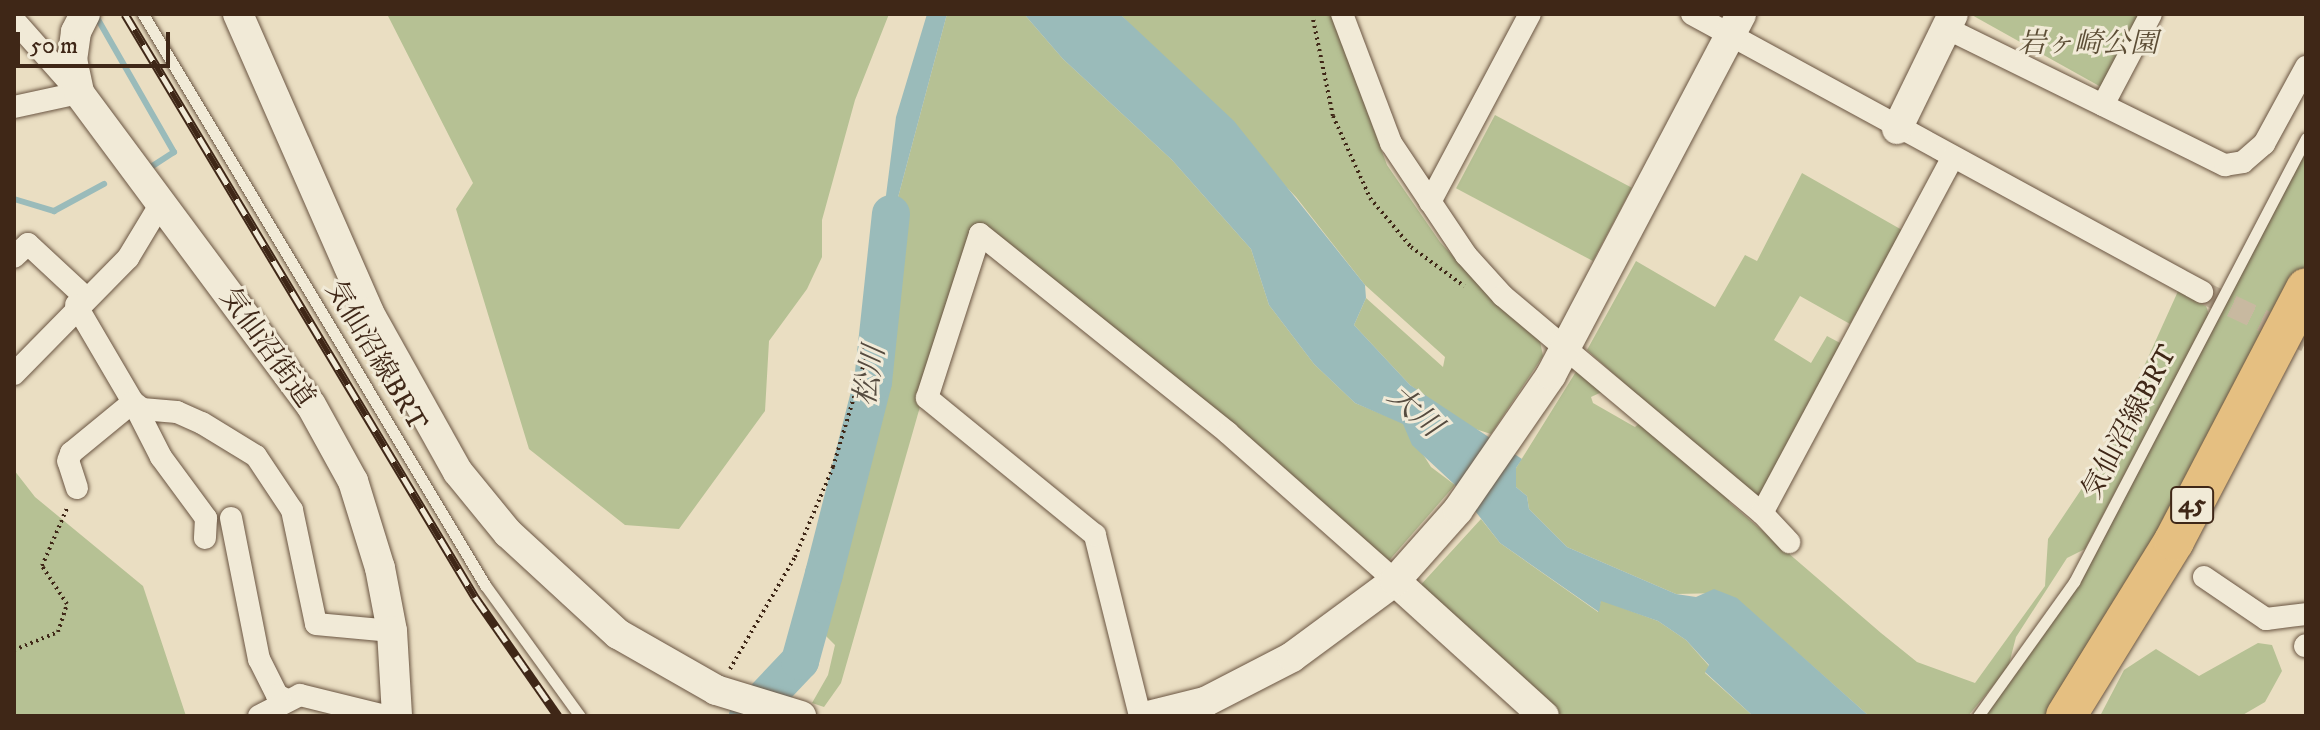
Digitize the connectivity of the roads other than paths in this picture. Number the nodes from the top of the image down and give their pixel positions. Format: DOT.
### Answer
graph roads {
  1 [pos="143,14"];
  2 [pos="238,14"];
  3 [pos="1342,14"];
  4 [pos="1530,14"];
  5 [pos="1692,14"];
  6 [pos="2151,14"];
  7 [pos="14,20"];
  8 [pos="1950,21"];
  9 [pos="80,23"];
  10 [pos="1736,25"];
  11 [pos="2306,67"];
  12 [pos="79,93"];
  13 [pos="2103,105"];
  14 [pos="14,107"];
  15 [pos="1897,129"];
  16 [pos="2306,138"];
  17 [pos="1953,157"];
  18 [pos="1430,202"];
  19 [pos="160,205"];
  20 [pos="14,257"];
  21 [pos="2306,288"];
  22 [pos="2202,292"];
  23 [pos="81,301"];
  24 [pos="1565,348"];
  25 [pos="14,374"];
  26 [pos="133,402"];
  27 [pos="77,488"];
  28 [pos="1762,513"];
  29 [pos="231,518"];
  30 [pos="205,538"];
  31 [pos="1789,542"];
  32 [pos="1405,571"];
  33 [pos="2204,577"];
  34 [pos="2306,614"];
  35 [pos="392,631"];
  36 [pos="287,700"];
  37 [pos="259,716"];
  38 [pos="385,716"];
  39 [pos="397,716"];
  40 [pos="580,716"];
  41 [pos="801,716"];
  42 [pos="1140,716"];
  43 [pos="1148,716"];
  44 [pos="1544,716"];
  45 [pos="1978,716"];
  46 [pos="2066,716"];
  1 -- 40 [label="lane, 気仙沼線BRT"];
  2 -- 41 [label="street"];
  3 -- 18 [label="street"];
  4 -- 18 [label="street"];
  5 -- 10 [label="street"];
  6 -- 13 [label="street"];
  7 -- 12 [label="street"];
  8 -- 13 [label="street"];
  8 -- 15 [label="street"];
  9 -- 12 [label="street, 気仙沼街道"];
  10 -- 15 [label="street"];
  10 -- 24 [label="street"];
  11 -- 13 [label="street"];
  12 -- 14 [label="street"];
  12 -- 19 [label="street, 気仙沼街道"];
  15 -- 17 [label="street"];
  16 -- 45 [label="lane, 気仙沼線BRT"];
  17 -- 22 [label="street"];
  17 -- 28 [label="street"];
  18 -- 24 [label="street"];
  19 -- 23 [label="street"];
  19 -- 35 [label="street, 気仙沼街道"];
  20 -- 23 [label="street"];
  21 -- 46 [label="highway, 45"];
  23 -- 25 [label="street"];
  23 -- 26 [label="street"];
  24 -- 28 [label="street"];
  24 -- 32 [label="street"];
  26 -- 27 [label="street"];
  26 -- 30 [label="street"];
  26 -- 35 [label="street"];
  28 -- 31 [label="street"];
  29 -- 36 [label="street"];
  32 -- 42 [label="street"];
  32 -- 43 [label="street"];
  32 -- 44 [label="street"];
  33 -- 34 [label="street"];
  35 -- 39 [label="street, 気仙沼街道"];
  36 -- 37 [label="street"];
  36 -- 38 [label="street"];
}
